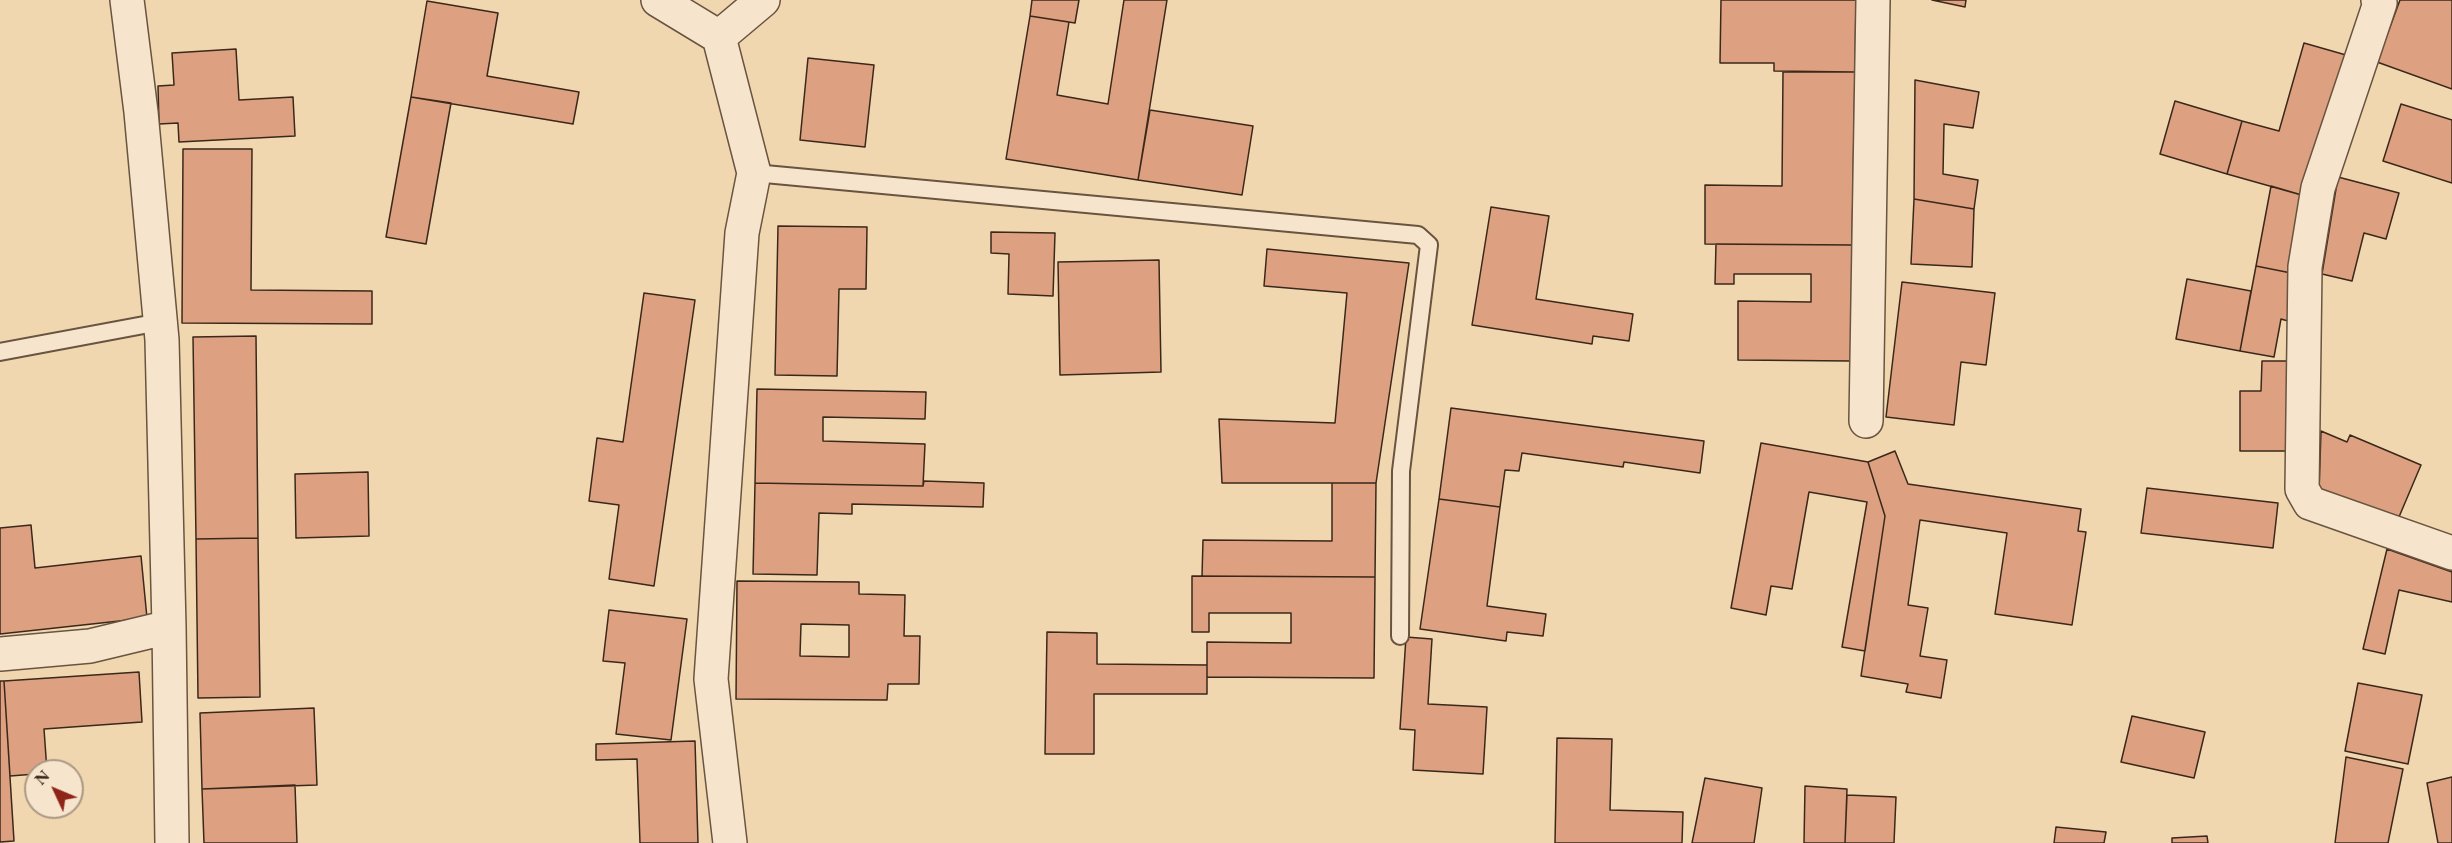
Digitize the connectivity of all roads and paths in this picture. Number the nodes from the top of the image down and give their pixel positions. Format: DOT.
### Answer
graph roads {
  1 [pos="127,0"];
  2 [pos="658,0"];
  3 [pos="763,0"];
  4 [pos="1873,0"];
  5 [pos="2378,0"];
  6 [pos="719,37"];
  7 [pos="754,173"];
  8 [pos="160,322"];
  9 [pos="0,352"];
  10 [pos="1866,421"];
  11 [pos="2452,553"];
  12 [pos="169,627"];
  13 [pos="1400,636"];
  14 [pos="0,654"];
  15 [pos="172,843"];
  16 [pos="730,843"];
  1 -- 8 [label="street"];
  2 -- 6 [label="street"];
  3 -- 6 [label="street"];
  4 -- 10 [label="street"];
  5 -- 11 [label="street"];
  6 -- 7 [label="street"];
  7 -- 13 [label="lane"];
  7 -- 16 [label="street"];
  8 -- 9 [label="lane"];
  8 -- 12 [label="street"];
  12 -- 14 [label="street"];
  12 -- 15 [label="street"];
}
